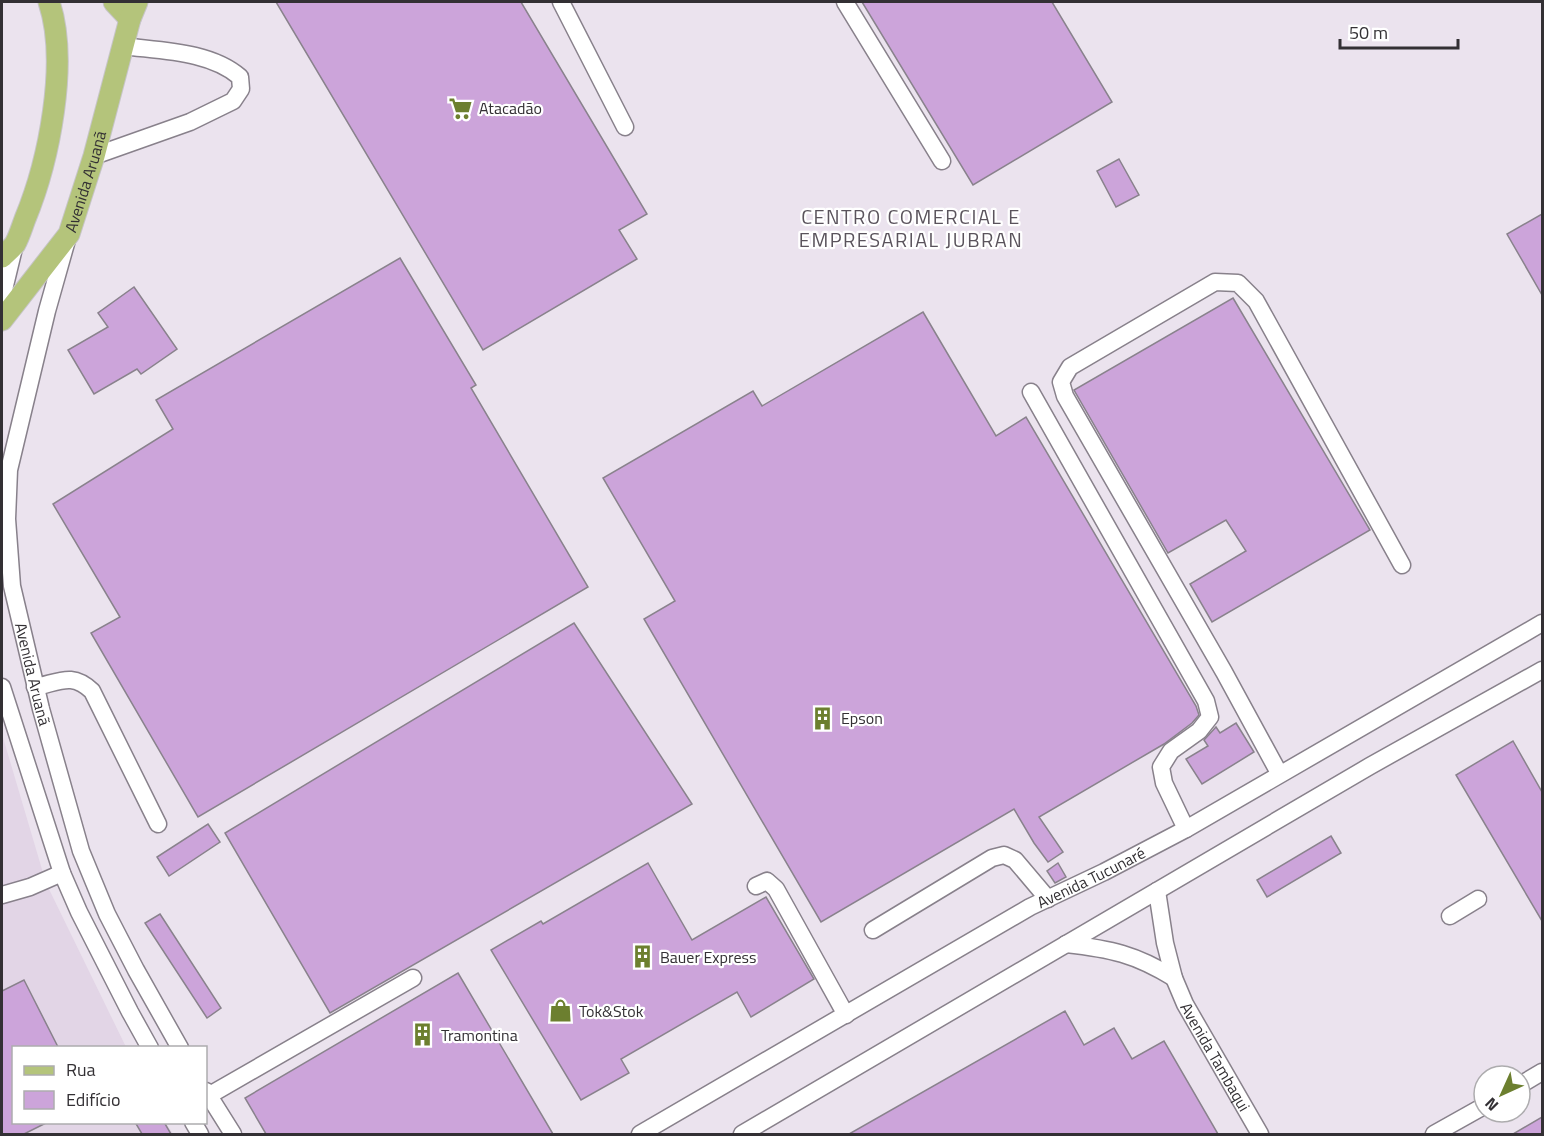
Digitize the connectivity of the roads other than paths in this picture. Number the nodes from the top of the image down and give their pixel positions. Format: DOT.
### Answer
graph roads {
  1 [pos="114,2"];
  2 [pos="561,2"];
  3 [pos="845,2"];
  4 [pos="55,5"];
  5 [pos="134,10"];
  6 [pos="123,46"];
  7 [pos="625,127"];
  8 [pos="94,156"];
  9 [pos="942,161"];
  10 [pos="69,234"];
  11 [pos="8,251"];
  12 [pos="2,298"];
  13 [pos="2,320"];
  14 [pos="1031,392"];
  15 [pos="1402,565"];
  16 [pos="1542,623"];
  17 [pos="1542,670"];
  18 [pos="2,687"];
  19 [pos="35,687"];
  20 [pos="1279,773"];
  21 [pos="158,824"];
  22 [pos="1186,829"];
  23 [pos="63,873"];
  24 [pos="756,886"];
  25 [pos="1157,891"];
  26 [pos="2,895"];
  27 [pos="1048,899"];
  28 [pos="1478,899"];
  29 [pos="1450,916"];
  30 [pos="873,930"];
  31 [pos="1066,944"];
  32 [pos="413,978"];
  33 [pos="1174,978"];
  34 [pos="846,1015"];
  35 [pos="149,1046"];
  36 [pos="179,1046"];
  37 [pos="207,1094"];
  38 [pos="1472,1113"];
  39 [pos="233,1134"];
  40 [pos="640,1134"];
  41 [pos="742,1134"];
  42 [pos="1260,1134"];
  43 [pos="1434,1134"];
  1 -- 5 [label="main road"];
  2 -- 7 [label="street"];
  3 -- 9 [label="street"];
  4 -- 11 [label="main road"];
  5 -- 6 [label="main road, Avenida Aruanã"];
  6 -- 8 [label="main road, Avenida Aruanã"];
  6 -- 8 [label="street"];
  8 -- 10 [label="main road, Avenida Aruanã"];
  10 -- 13 [label="main road"];
  10 -- 19 [label="street, Avenida Aruanã"];
  11 -- 12 [label="street"];
  14 -- 22 [label="street"];
  15 -- 20 [label="street"];
  16 -- 20 [label="street, Avenida Tucunaré"];
  17 -- 25 [label="street"];
  18 -- 23 [label="street, Avenida Aruanã"];
  19 -- 21 [label="street"];
  19 -- 36 [label="street, Avenida Aruanã"];
  20 -- 22 [label="street, Avenida Tucunaré"];
  22 -- 27 [label="street, Avenida Tucunaré"];
  23 -- 26 [label="street"];
  23 -- 35 [label="street, Avenida Aruanã"];
  24 -- 34 [label="street"];
  25 -- 31 [label="street"];
  25 -- 33 [label="street, Avenida Tambaqui"];
  27 -- 30 [label="street"];
  27 -- 34 [label="street, Avenida Tucunaré"];
  28 -- 29 [label="street"];
  31 -- 33 [label="street"];
  31 -- 41 [label="street"];
  32 -- 37 [label="street"];
  33 -- 42 [label="street, Avenida Tambaqui"];
  34 -- 40 [label="street, Avenida Tucunaré"];
  37 -- 39 [label="street"];
  38 -- 43 [label="street"];
}
